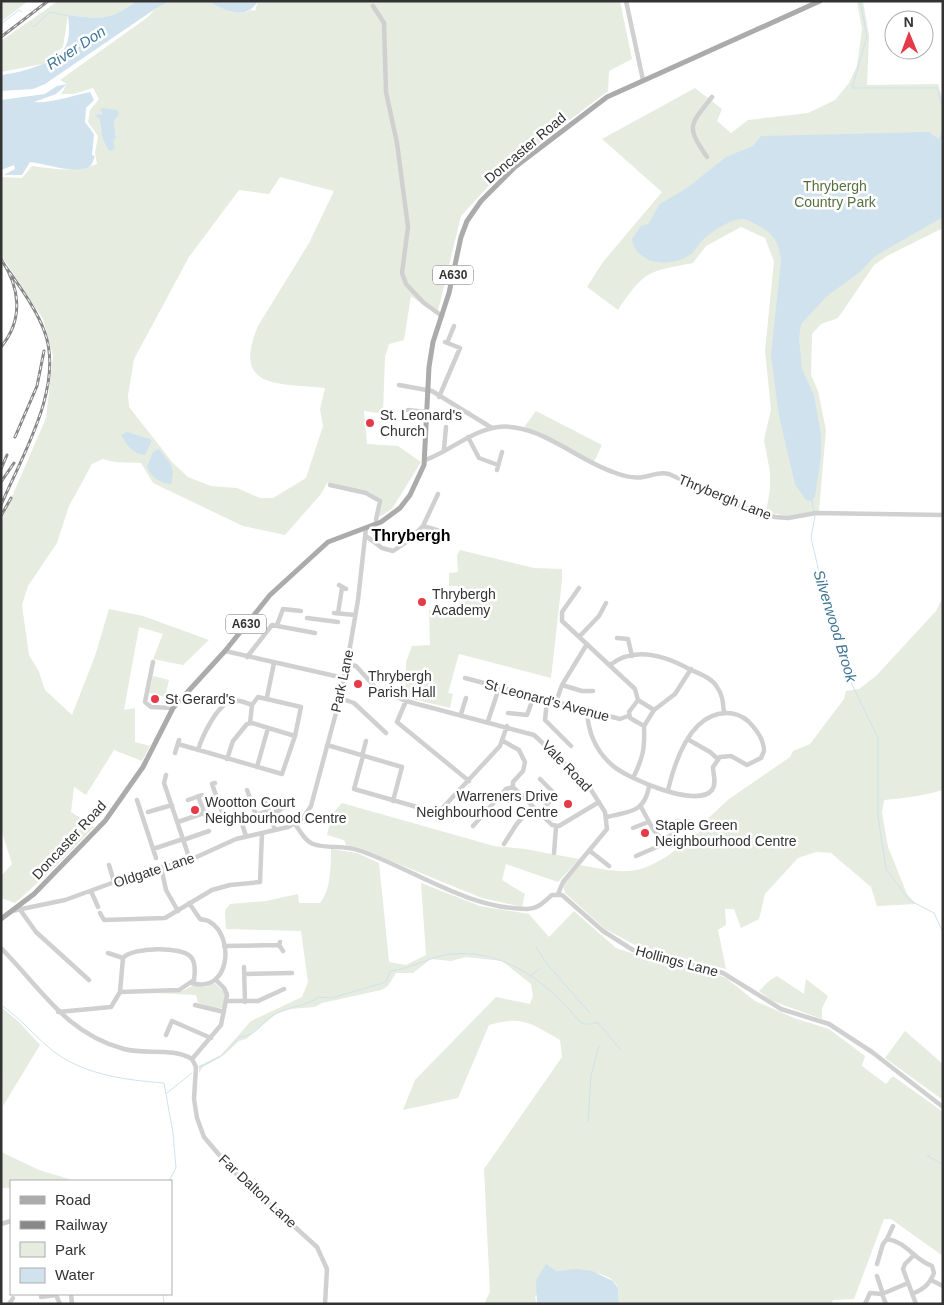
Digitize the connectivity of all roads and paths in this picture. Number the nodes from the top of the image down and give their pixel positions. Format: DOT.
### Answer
graph roads {
  1 [pos="626,1"];
  2 [pos="820,1"];
  3 [pos="373,6"];
  4 [pos="643,80"];
  5 [pos="712,97"];
  6 [pos="707,157"];
  7 [pos="442,316"];
  8 [pos="454,326"];
  9 [pos="399,385"];
  10 [pos="429,390"];
  11 [pos="439,397"];
  12 [pos="408,410"];
  13 [pos="427,412"];
  14 [pos="446,427"];
  15 [pos="492,428"];
  16 [pos="468,437"];
  17 [pos="444,449"];
  18 [pos="502,452"];
  19 [pos="424,460"];
  20 [pos="330,485"];
  21 [pos="438,494"];
  22 [pos="943,515"];
  23 [pos="376,520"];
  24 [pos="424,526"];
  25 [pos="366,528"];
  26 [pos="440,531"];
  27 [pos="366,536"];
  28 [pos="572,586"];
  29 [pos="342,587"];
  30 [pos="606,603"];
  31 [pos="301,611"];
  32 [pos="336,613"];
  33 [pos="355,615"];
  34 [pos="307,618"];
  35 [pos="277,625"];
  36 [pos="315,633"];
  37 [pos="579,636"];
  38 [pos="617,638"];
  39 [pos="588,644"];
  40 [pos="225,652"];
  41 [pos="632,656"];
  42 [pos="247,657"];
  43 [pos="154,662"];
  44 [pos="274,663"];
  45 [pos="347,664"];
  46 [pos="610,665"];
  47 [pos="691,669"];
  48 [pos="344,678"];
  49 [pos="465,678"];
  50 [pos="562,685"];
  51 [pos="499,688"];
  52 [pos="594,691"];
  53 [pos="534,696"];
  54 [pos="267,697"];
  55 [pos="340,698"];
  56 [pos="466,698"];
  57 [pos="547,700"];
  58 [pos="638,700"];
  59 [pos="406,701"];
  60 [pos="556,702"];
  61 [pos="252,705"];
  62 [pos="173,708"];
  63 [pos="587,710"];
  64 [pos="654,710"];
  65 [pos="508,713"];
  66 [pos="724,713"];
  67 [pos="461,714"];
  68 [pos="628,716"];
  69 [pos="488,721"];
  70 [pos="250,724"];
  71 [pos="507,726"];
  72 [pos="644,726"];
  73 [pos="268,728"];
  74 [pos="386,733"];
  75 [pos="295,736"];
  76 [pos="689,740"];
  77 [pos="366,741"];
  78 [pos="503,741"];
  79 [pos="327,745"];
  80 [pos="571,746"];
  81 [pos="198,750"];
  82 [pos="175,753"];
  83 [pos="362,756"];
  84 [pos="227,759"];
  85 [pos="718,759"];
  86 [pos="257,767"];
  87 [pos="166,775"];
  88 [pos="633,778"];
  89 [pos="540,779"];
  90 [pos="469,781"];
  91 [pos="215,783"];
  92 [pos="513,787"];
  93 [pos="649,787"];
  94 [pos="247,790"];
  95 [pos="668,790"];
  96 [pos="137,800"];
  97 [pos="188,800"];
  98 [pos="393,800"];
  99 [pos="266,802"];
  100 [pos="599,802"];
  101 [pos="285,803"];
  102 [pos="172,805"];
  103 [pos="532,806"];
  104 [pos="641,807"];
  105 [pos="156,810"];
  106 [pos="148,812"];
  107 [pos="270,812"];
  108 [pos="539,813"];
  109 [pos="256,815"];
  110 [pos="158,816"];
  111 [pos="607,817"];
  112 [pos="240,818"];
  113 [pos="677,821"];
  114 [pos="178,822"];
  115 [pos="648,822"];
  116 [pos="688,822"];
  117 [pos="295,824"];
  118 [pos="473,826"];
  119 [pos="556,827"];
  120 [pos="684,827"];
  121 [pos="634,828"];
  122 [pos="275,830"];
  123 [pos="209,831"];
  124 [pos="262,833"];
  125 [pos="246,836"];
  126 [pos="662,838"];
  127 [pos="183,839"];
  128 [pos="504,844"];
  129 [pos="153,849"];
  130 [pos="590,850"];
  131 [pos="554,853"];
  132 [pos="636,856"];
  133 [pos="156,858"];
  134 [pos="190,860"];
  135 [pos="109,865"];
  136 [pos="609,866"];
  137 [pos="161,867"];
  138 [pos="114,882"];
  139 [pos="91,891"];
  140 [pos="558,894"];
  141 [pos="189,903"];
  142 [pos="98,907"];
  143 [pos="21,910"];
  144 [pos="178,911"];
  145 [pos="12,912"];
  146 [pos="100,913"];
  147 [pos="1,919"];
  148 [pos="224,946"];
  149 [pos="1,948"];
  150 [pos="282,951"];
  151 [pos="108,953"];
  152 [pos="123,958"];
  153 [pos="244,967"];
  154 [pos="292,973"];
  155 [pos="245,974"];
  156 [pos="89,980"];
  157 [pos="216,980"];
  158 [pos="192,983"];
  159 [pos="283,991"];
  160 [pos="120,992"];
  161 [pos="226,1001"];
  162 [pos="245,1002"];
  163 [pos="194,1004"];
  164 [pos="58,1012"];
  165 [pos="224,1012"];
  166 [pos="166,1035"];
  167 [pos="211,1038"];
  168 [pos="192,1059"];
  169 [pos="943,1107"];
  170 [pos="893,1226"];
  171 [pos="887,1239"];
  172 [pos="914,1255"];
  173 [pos="877,1264"];
  174 [pos="877,1276"];
  175 [pos="931,1280"];
  176 [pos="908,1283"];
  177 [pos="943,1286"];
  178 [pos="883,1294"];
  179 [pos="912,1294"];
  180 [pos="41,1297"];
  181 [pos="13,1298"];
  182 [pos="9,1304"];
  183 [pos="60,1304"];
  184 [pos="325,1304"];
  185 [pos="865,1304"];
  186 [pos="886,1304"];
  187 [pos="916,1304"];
  1 -- 4 [label="street"];
  2 -- 4 [label="main road, A630"];
  3 -- 7 [label="street"];
  4 -- 7 [label="main road, Doncaster Road / A630"];
  5 -- 6 [label="street"];
  7 -- 10 [label="main road, Doncaster Road / A630"];
  8 -- 11 [label="street"];
  9 -- 10 [label="street"];
  10 -- 11 [label="street"];
  10 -- 13 [label="main road, Doncaster Road / A630"];
  11 -- 15 [label="street"];
  12 -- 13 [label="street"];
  13 -- 19 [label="main road, Doncaster Road / A630"];
  14 -- 17 [label="street"];
  15 -- 16 [label="street"];
  15 -- 22 [label="street, Thrybergh Lane"];
  16 -- 17 [label="street"];
  16 -- 18 [label="street"];
  17 -- 19 [label="street"];
  19 -- 25 [label="main road, Doncaster Road / A630"];
  20 -- 23 [label="street"];
  21 -- 24 [label="street"];
  24 -- 26 [label="street"];
  24 -- 27 [label="street"];
  25 -- 27 [label="street, Park Lane"];
  25 -- 40 [label="main road, Doncaster Road / A630"];
  27 -- 33 [label="street, Park Lane"];
  28 -- 37 [label="street"];
  29 -- 32 [label="street"];
  30 -- 37 [label="street"];
  31 -- 35 [label="street"];
  32 -- 33 [label="street"];
  32 -- 34 [label="street"];
  33 -- 45 [label="street, Park Lane"];
  35 -- 36 [label="street"];
  35 -- 42 [label="street"];
  37 -- 39 [label="street"];
  38 -- 41 [label="street"];
  39 -- 46 [label="street"];
  39 -- 50 [label="street"];
  40 -- 42 [label="street"];
  40 -- 62 [label="main road, Doncaster Road / A630"];
  41 -- 46 [label="street"];
  41 -- 47 [label="street"];
  42 -- 44 [label="street"];
  43 -- 62 [label="street"];
  44 -- 48 [label="street"];
  44 -- 54 [label="street"];
  45 -- 48 [label="street, Park Lane"];
  45 -- 59 [label="street, Vale Road"];
  46 -- 58 [label="street"];
  47 -- 64 [label="street"];
  47 -- 66 [label="street"];
  48 -- 55 [label="street, Park Lane"];
  49 -- 51 [label="street, St Leonard's Avenue"];
  50 -- 52 [label="street"];
  50 -- 60 [label="street"];
  51 -- 53 [label="street, St Leonard's Avenue"];
  51 -- 69 [label="street"];
  53 -- 57 [label="street, St Leonard's Avenue"];
  53 -- 65 [label="street"];
  54 -- 61 [label="street"];
  54 -- 75 [label="street"];
  55 -- 74 [label="street"];
  55 -- 79 [label="street, Park Lane"];
  56 -- 67 [label="street"];
  57 -- 60 [label="street, St Leonard's Avenue"];
  57 -- 80 [label="street"];
  58 -- 64 [label="street"];
  58 -- 68 [label="street"];
  59 -- 67 [label="street, Vale Road"];
  59 -- 90 [label="street"];
  60 -- 63 [label="street, St Leonard's Avenue"];
  61 -- 70 [label="street"];
  61 -- 81 [label="street"];
  62 -- 145 [label="main road, Doncaster Road / A630"];
  63 -- 68 [label="street, St Leonard's Avenue"];
  63 -- 88 [label="street"];
  64 -- 72 [label="street"];
  66 -- 76 [label="street"];
  66 -- 85 [label="street"];
  67 -- 69 [label="street, Vale Road"];
  68 -- 72 [label="street"];
  69 -- 71 [label="street, Vale Road"];
  70 -- 73 [label="street"];
  70 -- 84 [label="street"];
  71 -- 78 [label="street"];
  71 -- 100 [label="street, Vale Road"];
  72 -- 88 [label="street"];
  73 -- 75 [label="street"];
  73 -- 86 [label="street"];
  75 -- 86 [label="street"];
  76 -- 85 [label="street"];
  76 -- 95 [label="street"];
  77 -- 83 [label="street"];
  78 -- 90 [label="street"];
  78 -- 92 [label="street"];
  79 -- 83 [label="street"];
  79 -- 117 [label="street, Park Lane"];
  81 -- 82 [label="street"];
  81 -- 84 [label="street"];
  83 -- 98 [label="street"];
  83 -- 98 [label="street"];
  84 -- 86 [label="street"];
  85 -- 95 [label="street"];
  87 -- 102 [label="street"];
  88 -- 93 [label="street"];
  89 -- 108 [label="street"];
  90 -- 98 [label="street"];
  91 -- 112 [label="street"];
  92 -- 103 [label="street"];
  92 -- 118 [label="street"];
  93 -- 95 [label="street"];
  93 -- 104 [label="street"];
  94 -- 109 [label="street"];
  96 -- 129 [label="street"];
  97 -- 114 [label="street"];
  99 -- 107 [label="street"];
  100 -- 111 [label="street, Vale Road"];
  100 -- 119 [label="street"];
  101 -- 107 [label="street"];
  102 -- 105 [label="street"];
  102 -- 114 [label="street"];
  103 -- 108 [label="street"];
  103 -- 128 [label="street"];
  104 -- 111 [label="street"];
  104 -- 115 [label="street"];
  105 -- 106 [label="street"];
  105 -- 110 [label="street"];
  107 -- 109 [label="street"];
  107 -- 122 [label="street"];
  108 -- 119 [label="street"];
  109 -- 112 [label="street"];
  111 -- 130 [label="street"];
  112 -- 125 [label="street"];
  113 -- 120 [label="street"];
  114 -- 127 [label="street"];
  115 -- 121 [label="street"];
  115 -- 126 [label="street"];
  116 -- 120 [label="street"];
  117 -- 122 [label="street, Oldgate Lane"];
  117 -- 140 [label="street"];
  119 -- 131 [label="street"];
  120 -- 126 [label="street"];
  122 -- 124 [label="street, Oldgate Lane"];
  123 -- 127 [label="street"];
  124 -- 125 [label="street, Oldgate Lane"];
  124 -- 141 [label="street"];
  125 -- 134 [label="street, Oldgate Lane"];
  126 -- 132 [label="street"];
  127 -- 129 [label="street"];
  127 -- 134 [label="street"];
  129 -- 133 [label="street"];
  130 -- 136 [label="street"];
  130 -- 140 [label="street"];
  134 -- 137 [label="street, Oldgate Lane"];
  135 -- 138 [label="street"];
  137 -- 138 [label="street, Oldgate Lane"];
  137 -- 144 [label="street"];
  138 -- 139 [label="street, Oldgate Lane"];
  139 -- 142 [label="street"];
  139 -- 143 [label="street, Oldgate Lane"];
  140 -- 169 [label="street, Hollings Lane"];
  141 -- 144 [label="street"];
  141 -- 148 [label="street"];
  143 -- 145 [label="street, Oldgate Lane"];
  143 -- 156 [label="street"];
  144 -- 146 [label="street"];
  145 -- 147 [label="main road, Doncaster Road / A630"];
  148 -- 150 [label="street"];
  148 -- 157 [label="street"];
  149 -- 164 [label="street"];
  151 -- 152 [label="street"];
  152 -- 158 [label="street"];
  152 -- 160 [label="street"];
  153 -- 155 [label="street"];
  154 -- 155 [label="street"];
  155 -- 162 [label="street"];
  157 -- 158 [label="street"];
  157 -- 161 [label="street"];
  158 -- 160 [label="street"];
  159 -- 162 [label="street"];
  160 -- 164 [label="street"];
  161 -- 162 [label="street"];
  161 -- 165 [label="street"];
  163 -- 165 [label="street"];
  164 -- 168 [label="street"];
  165 -- 167 [label="street"];
  166 -- 167 [label="street"];
  167 -- 168 [label="street"];
  168 -- 184 [label="street, Far Dalton Lane"];
  170 -- 171 [label="street"];
  171 -- 172 [label="street"];
  171 -- 173 [label="street"];
  172 -- 175 [label="street"];
  172 -- 176 [label="street"];
  174 -- 178 [label="street"];
  175 -- 177 [label="street"];
  175 -- 179 [label="street"];
  176 -- 178 [label="street"];
  176 -- 179 [label="street"];
  178 -- 185 [label="street"];
  178 -- 186 [label="street"];
  179 -- 187 [label="street"];
  180 -- 183 [label="street"];
  181 -- 182 [label="street"];
}
